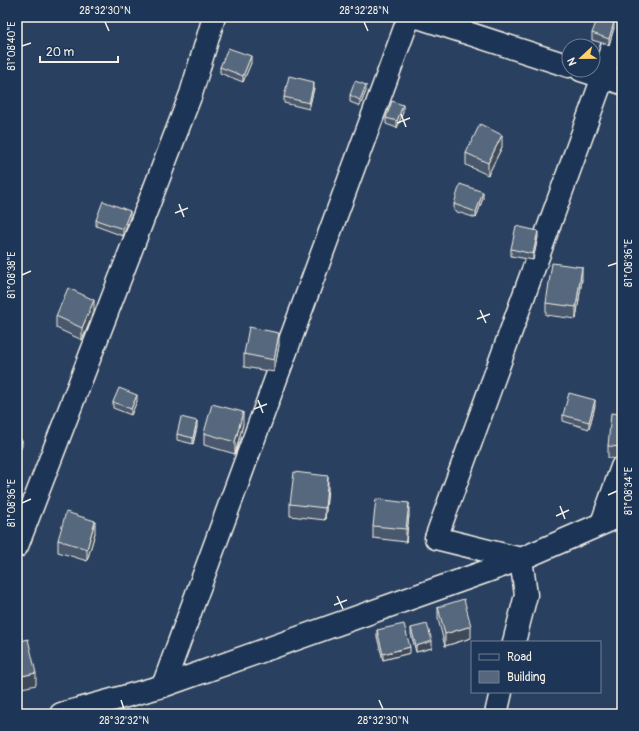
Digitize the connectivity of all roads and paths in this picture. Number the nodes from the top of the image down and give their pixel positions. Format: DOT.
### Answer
graph roads {
  1 [pos="214,17"];
  2 [pos="409,17"];
  3 [pos="418,17"];
  4 [pos="621,17"];
  5 [pos="561,63"];
  6 [pos="601,77"];
  7 [pos="612,80"];
  8 [pos="622,467"];
  9 [pos="612,519"];
  10 [pos="17,546"];
  11 [pos="521,559"];
  12 [pos="514,641"];
  13 [pos="163,686"];
  14 [pos="501,693"];
  15 [pos="61,714"];
  16 [pos="496,714"];
  1 -- 10 [label="street"];
  2 -- 13 [label="street"];
  3 -- 5 [label="street"];
  4 -- 7 [label="street"];
  6 -- 7 [label="street"];
  7 -- 11 [label="street"];
  8 -- 9 [label="street"];
  9 -- 11 [label="street"];
  11 -- 12 [label="street"];
  11 -- 13 [label="street"];
  13 -- 15 [label="street"];
  14 -- 16 [label="street"];
}
